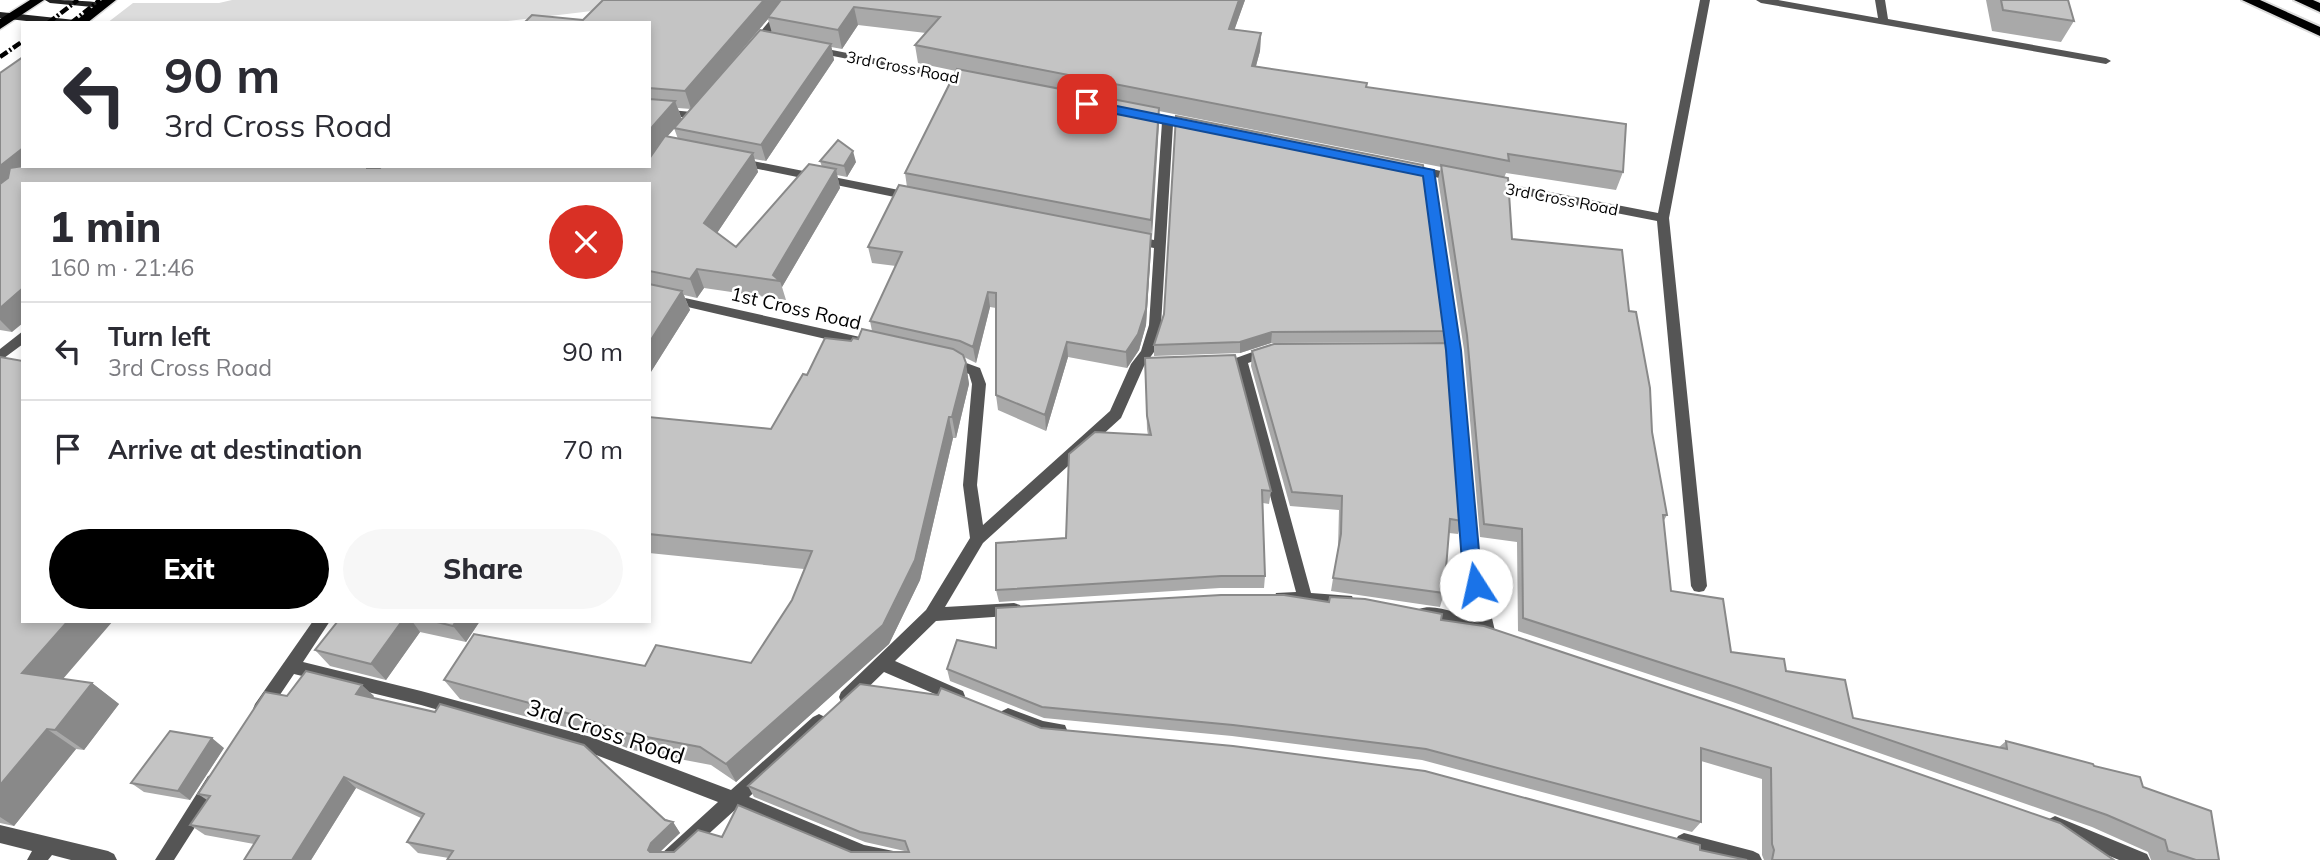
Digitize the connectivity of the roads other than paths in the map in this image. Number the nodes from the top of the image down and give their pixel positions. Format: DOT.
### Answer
graph roads {
  1 [pos="38,0"];
  2 [pos="50,0"];
  3 [pos="792,0"];
  4 [pos="1705,0"];
  5 [pos="1761,0"];
  6 [pos="1880,0"];
  7 [pos="2249,0"];
  8 [pos="2301,0"];
  9 [pos="106,2"];
  10 [pos="2320,8"];
  11 [pos="6,16"];
  12 [pos="57,21"];
  13 [pos="80,21"];
  14 [pos="1883,21"];
  15 [pos="0,25"];
  16 [pos="2320,32"];
  17 [pos="761,39"];
  18 [pos="774,42"];
  19 [pos="802,47"];
  20 [pos="744,58"];
  21 [pos="2106,61"];
  22 [pos="978,82"];
  23 [pos="700,106"];
  24 [pos="651,111"];
  25 [pos="1127,112"];
  26 [pos="692,115"];
  27 [pos="1168,120"];
  28 [pos="683,126"];
  29 [pos="1207,128"];
  30 [pos="720,159"];
  31 [pos="1390,165"];
  32 [pos="1429,173"];
  33 [pos="1468,180"];
  34 [pos="1481,183"];
  35 [pos="926,199"];
  36 [pos="1663,218"];
  37 [pos="1118,237"];
  38 [pos="1159,245"];
  39 [pos="651,294"];
  40 [pos="21,338"];
  41 [pos="881,347"];
  42 [pos="1284,351"];
  43 [pos="935,358"];
  44 [pos="4,359"];
  45 [pos="978,539"];
  46 [pos="1699,586"];
  47 [pos="1305,597"];
  48 [pos="1268,598"];
  49 [pos="1363,602"];
  50 [pos="1028,609"];
  51 [pos="1402,609"];
  52 [pos="932,615"];
  53 [pos="319,623"];
  54 [pos="884,664"];
  55 [pos="289,666"];
  56 [pos="972,702"];
  57 [pos="995,711"];
  58 [pos="255,719"];
  59 [pos="1070,731"];
  60 [pos="220,773"];
  61 [pos="732,799"];
  62 [pos="2040,820"];
  63 [pos="0,834"];
  64 [pos="1666,838"];
  65 [pos="42,853"];
  66 [pos="108,860"];
  67 [pos="164,860"];
  68 [pos="667,860"];
  69 [pos="902,860"];
  70 [pos="1754,860"];
  71 [pos="2141,860"];
  1 -- 11 [label="main road"];
  2 -- 9 [label="main road"];
  3 -- 17 [label="street"];
  4 -- 36 [label="street"];
  5 -- 14 [label="street"];
  6 -- 14 [label="street"];
  7 -- 16 [label="highway"];
  8 -- 10 [label="highway"];
  9 -- 13 [label="main road"];
  11 -- 12 [label="main road"];
  11 -- 15 [label="main road"];
  14 -- 21 [label="street"];
  17 -- 18 [label="street"];
  17 -- 20 [label="street"];
  19 -- 22 [label="street, 3rd Cross Road"];
  23 -- 26 [label="street"];
  24 -- 26 [label="street"];
  25 -- 27 [label="street"];
  26 -- 28 [label="street"];
  27 -- 29 [label="street"];
  27 -- 38 [label="street"];
  30 -- 35 [label="street"];
  31 -- 32 [label="street"];
  32 -- 33 [label="street"];
  32 -- 51 [label="street"];
  34 -- 36 [label="street, 3rd Cross Road"];
  36 -- 46 [label="street"];
  37 -- 38 [label="street"];
  38 -- 45 [label="street"];
  39 -- 41 [label="street, 1st Cross Road"];
  40 -- 44 [label="street"];
  42 -- 47 [label="street"];
  43 -- 45 [label="street"];
  45 -- 52 [label="street"];
  47 -- 48 [label="street"];
  47 -- 49 [label="street"];
  50 -- 52 [label="street"];
  52 -- 54 [label="street"];
  53 -- 55 [label="street"];
  54 -- 56 [label="street"];
  54 -- 61 [label="street"];
  55 -- 58 [label="street"];
  55 -- 61 [label="street, 3rd Cross Road"];
  57 -- 59 [label="street"];
  60 -- 67 [label="street"];
  61 -- 68 [label="street"];
  61 -- 69 [label="street, 3rd Cross Road"];
  62 -- 71 [label="street"];
  63 -- 65 [label="street"];
  64 -- 70 [label="street"];
  65 -- 66 [label="street"];
}
